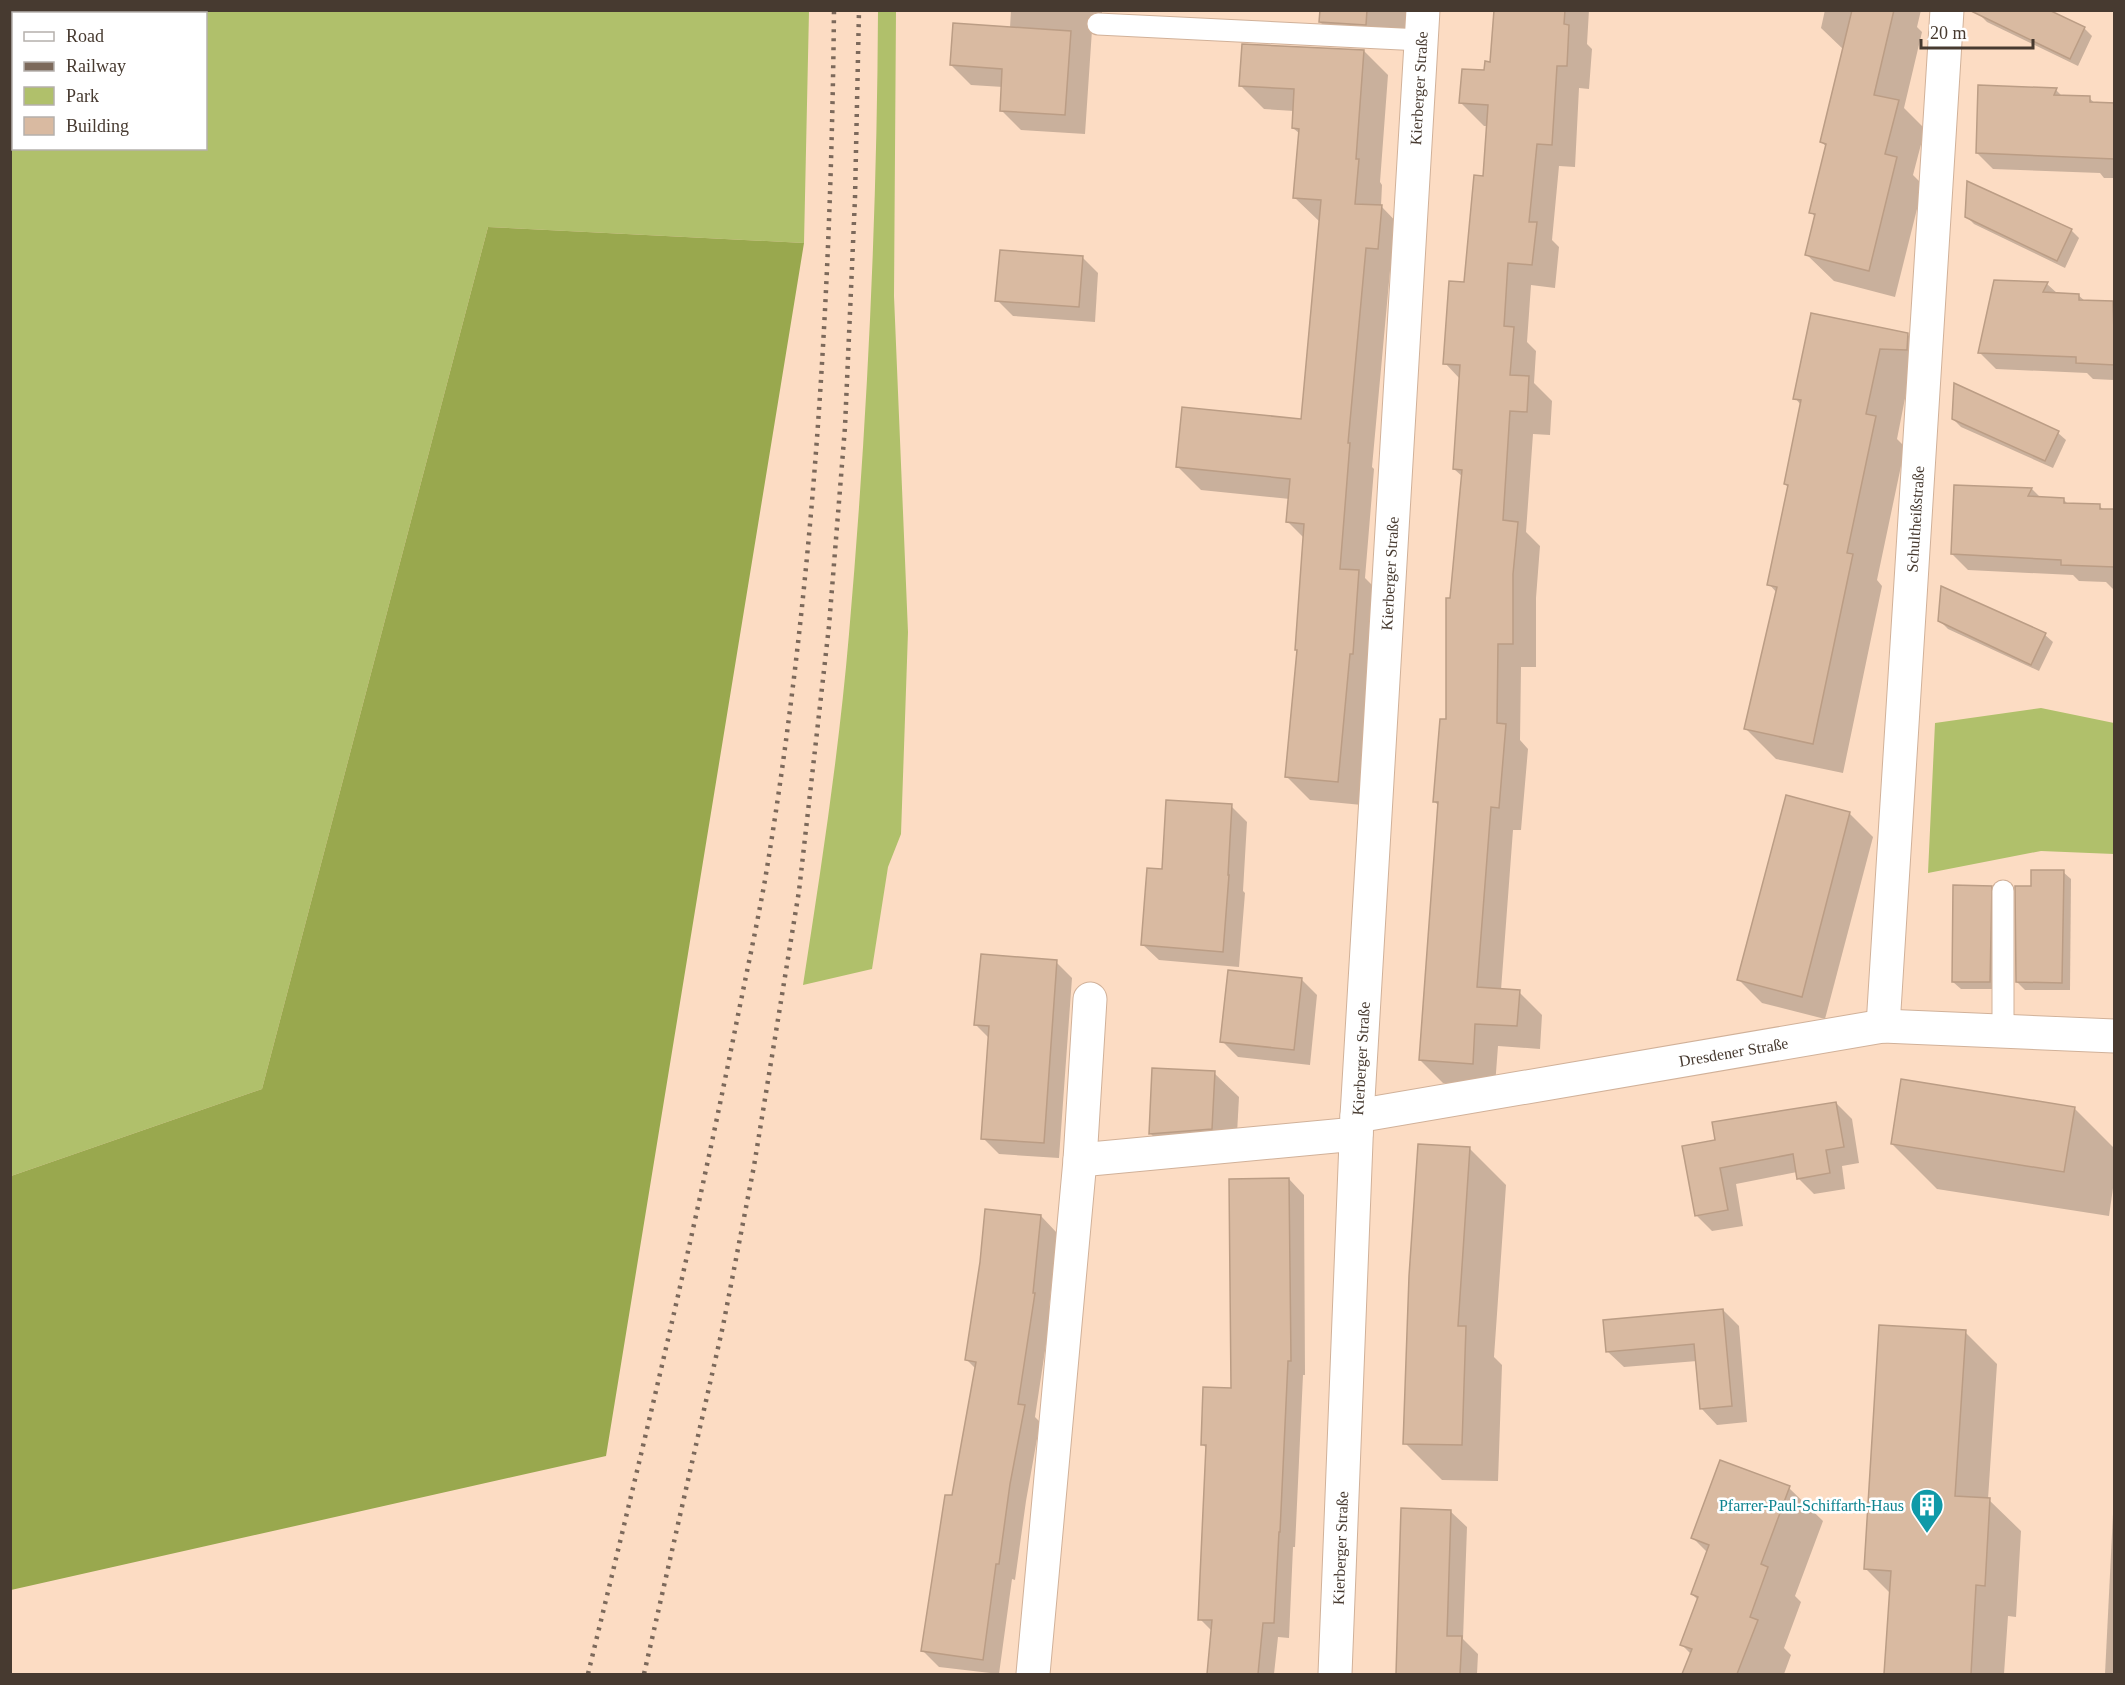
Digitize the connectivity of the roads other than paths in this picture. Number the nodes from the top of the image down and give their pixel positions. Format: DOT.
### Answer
graph roads {
  1 [pos="1947,10"];
  2 [pos="1098,24"];
  3 [pos="1422,25"];
  4 [pos="2003,891"];
  5 [pos="1090,999"];
  6 [pos="1883,1026"];
  7 [pos="2003,1031"];
  8 [pos="2115,1036"];
  9 [pos="1356,1125"];
  10 [pos="1080,1160"];
  11 [pos="1033,1674"];
  12 [pos="1335,1674"];
  1 -- 6 [label="street, Schultheißstraße"];
  2 -- 3 [label="lane"];
  3 -- 9 [label="street, Kierberger Straße"];
  4 -- 7 [label="lane"];
  5 -- 10 [label="street"];
  6 -- 7 [label="street, Dresdener Straße"];
  6 -- 9 [label="street, Dresdener Straße"];
  7 -- 8 [label="street, Dresdener Straße"];
  9 -- 10 [label="street, Kierberger Straße"];
  9 -- 12 [label="street, Kierberger Straße"];
  10 -- 11 [label="street"];
}
